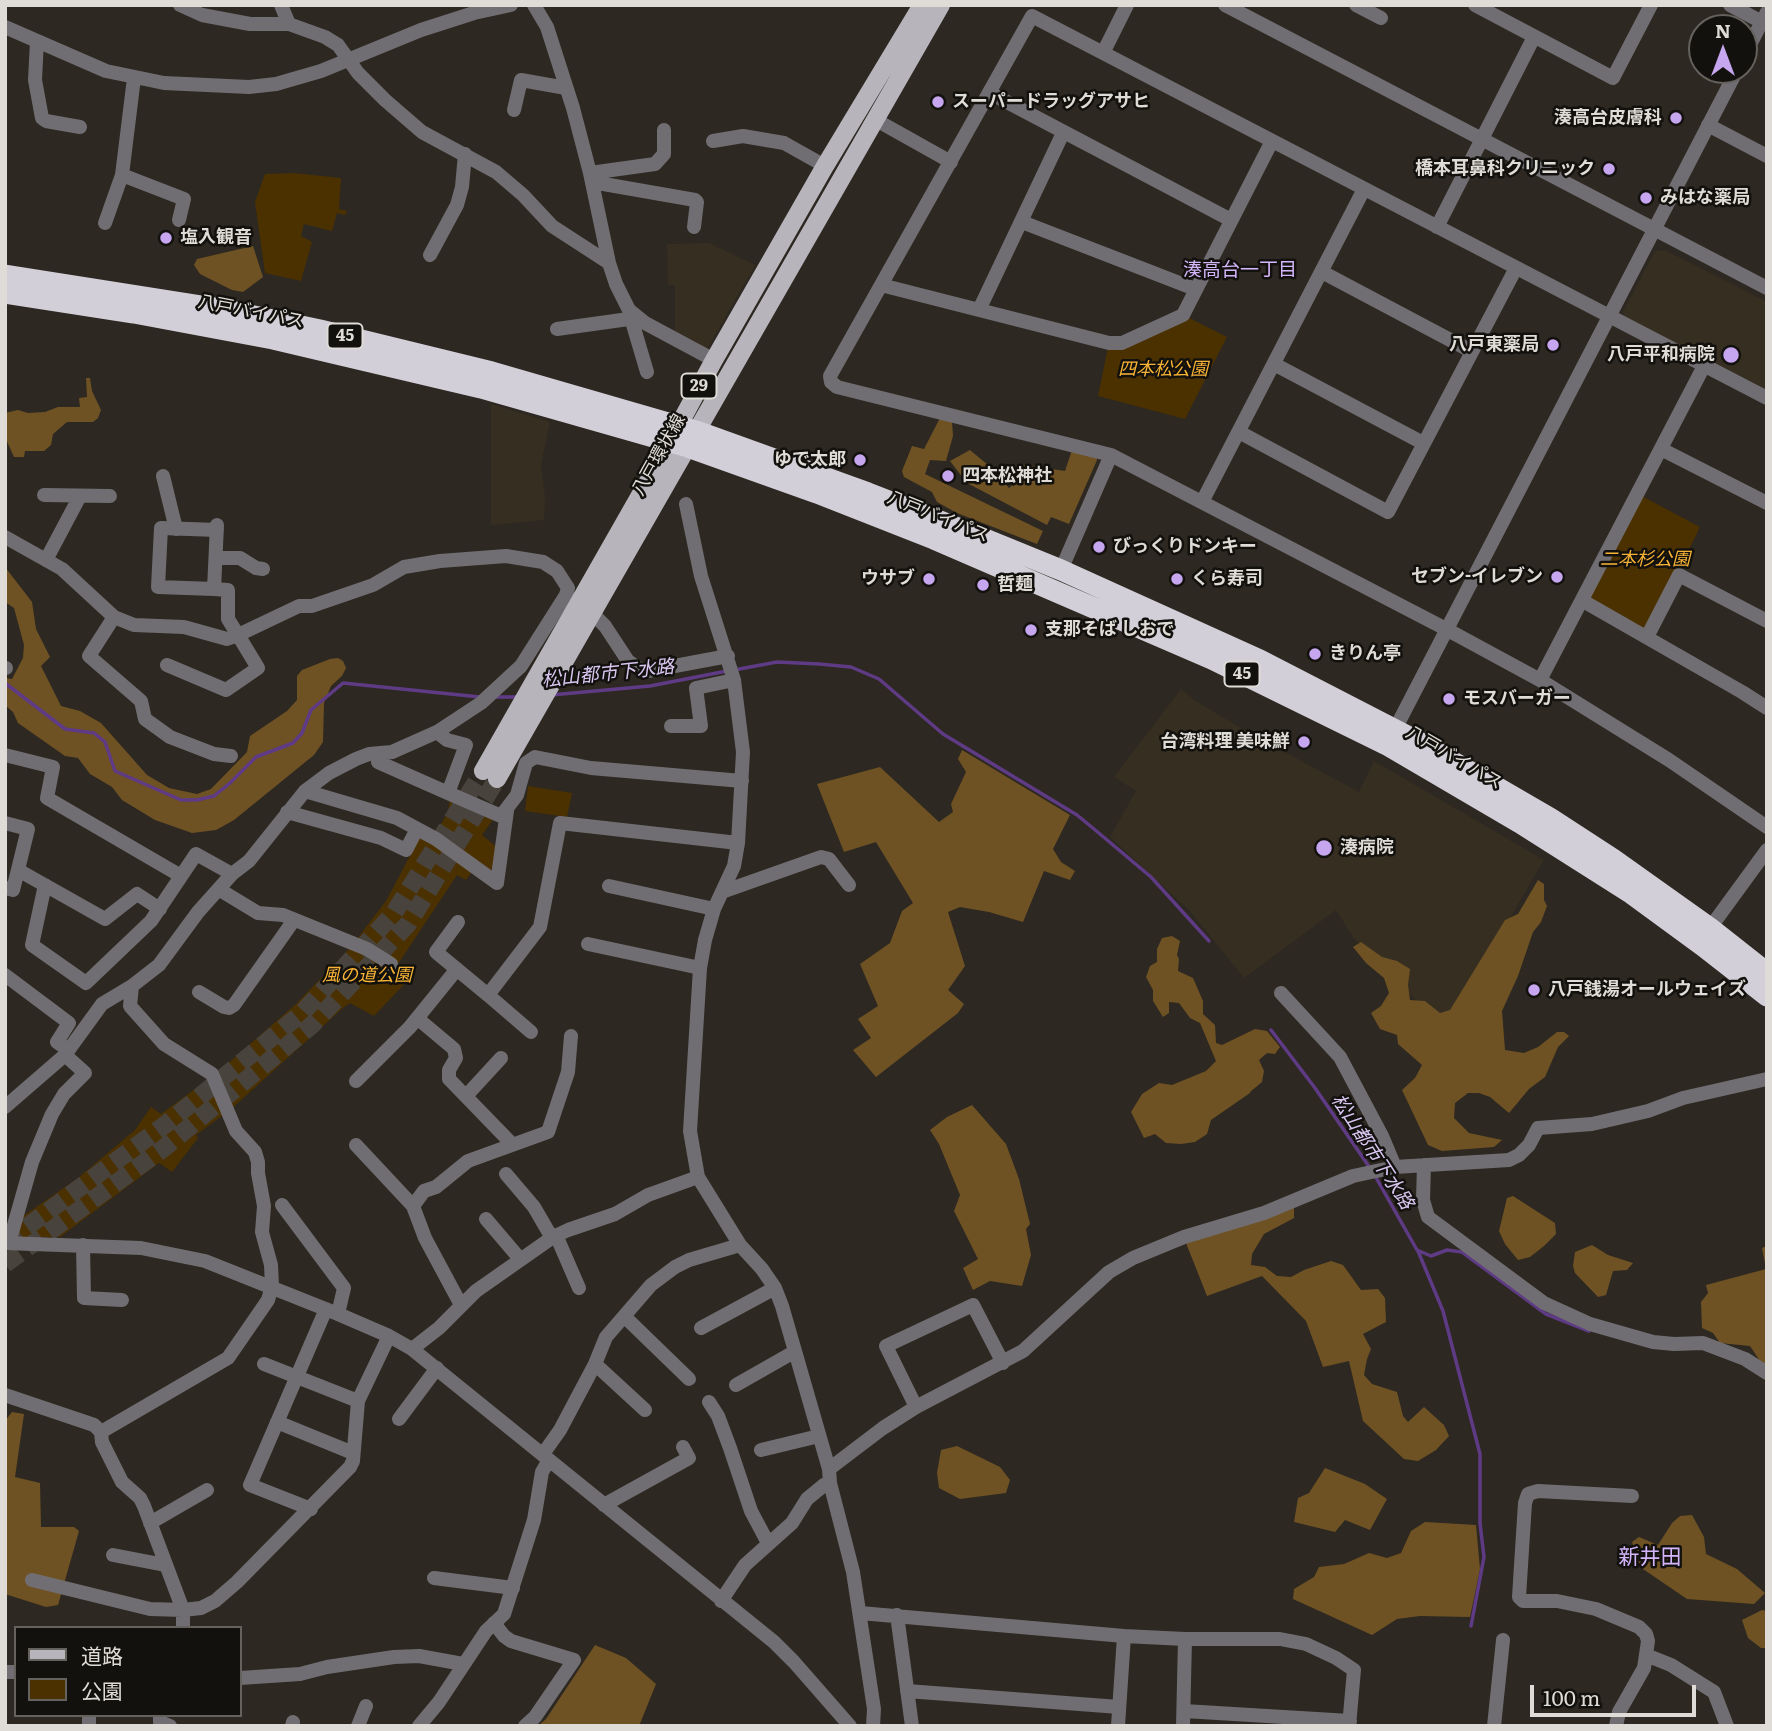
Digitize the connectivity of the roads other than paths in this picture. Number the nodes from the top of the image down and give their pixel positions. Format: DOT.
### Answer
graph roads {
  1 [pos="180,5"];
  2 [pos="281,5"];
  3 [pos="511,5"];
  4 [pos="534,5"];
  5 [pos="941,5"];
  6 [pos="1127,5"];
  7 [pos="1225,5"];
  8 [pos="1356,5"];
  9 [pos="1475,5"];
  10 [pos="1651,5"];
  11 [pos="1730,5"];
  12 [pos="917,6"];
  13 [pos="1764,17"];
  14 [pos="1381,18"];
  15 [pos="289,24"];
  16 [pos="5,27"];
  17 [pos="1534,37"];
  18 [pos="37,41"];
  19 [pos="1102,53"];
  20 [pos="349,60"];
  21 [pos="134,78"];
  22 [pos="1730,84"];
  23 [pos="566,88"];
  24 [pos="990,93"];
  25 [pos="514,110"];
  26 [pos="876,120"];
  27 [pos="1708,125"];
  28 [pos="80,127"];
  29 [pos="664,130"];
  30 [pos="1063,133"];
  31 [pos="1481,138"];
  32 [pos="713,141"];
  33 [pos="1272,141"];
  34 [pos="465,154"];
  35 [pos="1767,156"];
  36 [pos="951,162"];
  37 [pos="825,166"];
  38 [pos="122,175"];
  39 [pos="591,178"];
  40 [pos="1364,189"];
  41 [pos="179,220"];
  42 [pos="1231,220"];
  43 [pos="1022,222"];
  44 [pos="105,223"];
  45 [pos="694,227"];
  46 [pos="1437,227"];
  47 [pos="1654,229"];
  48 [pos="430,255"];
  49 [pos="609,263"];
  50 [pos="1516,268"];
  51 [pos="1322,272"];
  52 [pos="5,275"];
  53 [pos="881,285"];
  54 [pos="1767,288"];
  55 [pos="1195,289"];
  56 [pos="5,293"];
  57 [pos="979,310"];
  58 [pos="1609,316"];
  59 [pos="634,318"];
  60 [pos="557,329"];
  61 [pos="1471,351"];
  62 [pos="714,360"];
  63 [pos="1274,364"];
  64 [pos="1704,366"];
  65 [pos="648,372"];
  66 [pos="1767,398"];
  67 [pos="1239,432"];
  68 [pos="683,436"];
  69 [pos="1423,443"];
  70 [pos="1661,449"];
  71 [pos="1111,455"];
  72 [pos="163,476"];
  73 [pos="44,495"];
  74 [pos="80,496"];
  75 [pos="110,496"];
  76 [pos="1202,502"];
  77 [pos="1767,503"];
  78 [pos="686,504"];
  79 [pos="176,529"];
  80 [pos="5,537"];
  81 [pos="215,558"];
  82 [pos="46,560"];
  83 [pos="263,569"];
  84 [pos="1061,570"];
  85 [pos="214,589"];
  86 [pos="1583,601"];
  87 [pos="579,604"];
  88 [pos="114,617"];
  89 [pos="1767,621"];
  90 [pos="1446,628"];
  91 [pos="238,635"];
  92 [pos="1647,637"];
  93 [pos="727,656"];
  94 [pos="166,665"];
  95 [pos="734,680"];
  96 [pos="1540,680"];
  97 [pos="1767,708"];
  98 [pos="671,726"];
  99 [pos="437,732"];
  100 [pos="1391,737"];
  101 [pos="5,755"];
  102 [pos="231,756"];
  103 [pos="378,762"];
  104 [pos="490,775"];
  105 [pos="742,781"];
  106 [pos="305,791"];
  107 [pos="449,793"];
  108 [pos="507,811"];
  109 [pos="287,812"];
  110 [pos="5,823"];
  111 [pos="1767,827"];
  112 [pos="418,829"];
  113 [pos="738,843"];
  114 [pos="1767,850"];
  115 [pos="18,870"];
  116 [pos="232,874"];
  117 [pos="181,876"];
  118 [pos="45,885"];
  119 [pos="849,885"];
  120 [pos="608,886"];
  121 [pos="5,888"];
  122 [pos="220,890"];
  123 [pos="722,892"];
  124 [pos="160,909"];
  125 [pos="714,909"];
  126 [pos="294,920"];
  127 [pos="458,922"];
  128 [pos="1710,928"];
  129 [pos="588,944"];
  130 [pos="700,968"];
  131 [pos="457,969"];
  132 [pos="391,970"];
  133 [pos="1767,973"];
  134 [pos="5,975"];
  135 [pos="132,985"];
  136 [pos="199,992"];
  137 [pos="1281,993"];
  138 [pos="488,995"];
  139 [pos="1767,996"];
  140 [pos="417,1018"];
  141 [pos="531,1031"];
  142 [pos="571,1036"];
  143 [pos="66,1052"];
  144 [pos="501,1058"];
  145 [pos="1767,1079"];
  146 [pos="356,1080"];
  147 [pos="466,1096"];
  148 [pos="5,1107"];
  149 [pos="512,1144"];
  150 [pos="356,1145"];
  151 [pos="1424,1165"];
  152 [pos="1395,1167"];
  153 [pos="506,1174"];
  154 [pos="698,1177"];
  155 [pos="282,1205"];
  156 [pos="412,1206"];
  157 [pos="486,1219"];
  158 [pos="554,1237"];
  159 [pos="7,1243"];
  160 [pos="83,1245"];
  161 [pos="740,1245"];
  162 [pos="520,1259"];
  163 [pos="272,1286"];
  164 [pos="579,1288"];
  165 [pos="775,1288"];
  166 [pos="122,1300"];
  167 [pos="461,1305"];
  168 [pos="332,1312"];
  169 [pos="625,1317"];
  170 [pos="701,1328"];
  171 [pos="389,1336"];
  172 [pos="412,1349"];
  173 [pos="794,1352"];
  174 [pos="1003,1363"];
  175 [pos="264,1364"];
  176 [pos="595,1364"];
  177 [pos="438,1368"];
  178 [pos="1767,1373"];
  179 [pos="296,1377"];
  180 [pos="689,1379"];
  181 [pos="736,1385"];
  182 [pos="5,1395"];
  183 [pos="358,1402"];
  184 [pos="709,1402"];
  185 [pos="916,1407"];
  186 [pos="645,1410"];
  187 [pos="399,1419"];
  188 [pos="277,1422"];
  189 [pos="101,1432"];
  190 [pos="819,1436"];
  191 [pos="683,1447"];
  192 [pos="761,1450"];
  193 [pos="353,1453"];
  194 [pos="546,1457"];
  195 [pos="829,1476"];
  196 [pos="207,1490"];
  197 [pos="1632,1496"];
  198 [pos="604,1505"];
  199 [pos="311,1509"];
  200 [pos="150,1523"];
  201 [pos="768,1544"];
  202 [pos="113,1555"];
  203 [pos="165,1565"];
  204 [pos="434,1578"];
  205 [pos="32,1580"];
  206 [pos="513,1588"];
  207 [pos="721,1601"];
  208 [pos="183,1610"];
  209 [pos="860,1613"];
  210 [pos="897,1615"];
  211 [pos="494,1623"];
  212 [pos="183,1626"];
  213 [pos="1124,1636"];
  214 [pos="1185,1639"];
  215 [pos="1503,1640"];
  216 [pos="1646,1655"];
  217 [pos="463,1664"];
  218 [pos="242,1678"];
  219 [pos="907,1690"];
  220 [pos="366,1706"];
  221 [pos="1119,1707"];
  222 [pos="1184,1718"];
  223 [pos="1350,1723"];
  224 [pos="424,1724"];
  225 [pos="358,1726"];
  226 [pos="526,1726"];
  227 [pos="850,1726"];
  228 [pos="873,1726"];
  229 [pos="912,1726"];
  230 [pos="1118,1726"];
  231 [pos="1494,1726"];
  232 [pos="1616,1726"];
  233 [pos="1727,1726"];
  1 -- 15 [label="street"];
  2 -- 15 [label="street"];
  3 -- 20 [label="street"];
  4 -- 23 [label="street"];
  5 -- 26 [label="main road, 八戸環状線 / 29"];
  6 -- 19 [label="street"];
  7 -- 31 [label="street"];
  8 -- 14 [label="street"];
  9 -- 17 [label="street"];
  10 -- 17 [label="street"];
  11 -- 13 [label="street"];
  12 -- 37 [label="main road, 八戸環状線 / 29"];
  15 -- 20 [label="street"];
  16 -- 18 [label="street"];
  17 -- 31 [label="street"];
  18 -- 21 [label="street"];
  18 -- 28 [label="street"];
  19 -- 24 [label="street"];
  19 -- 33 [label="street"];
  20 -- 21 [label="street"];
  20 -- 34 [label="street"];
  21 -- 38 [label="street"];
  22 -- 27 [label="street"];
  23 -- 25 [label="street"];
  23 -- 39 [label="street"];
  24 -- 30 [label="street"];
  24 -- 36 [label="street"];
  26 -- 36 [label="street"];
  26 -- 68 [label="main road, 八戸環状線 / 29"];
  27 -- 35 [label="street"];
  27 -- 47 [label="street"];
  29 -- 39 [label="street"];
  30 -- 42 [label="street"];
  30 -- 43 [label="street"];
  31 -- 46 [label="street"];
  31 -- 47 [label="street"];
  32 -- 37 [label="street"];
  33 -- 40 [label="street"];
  33 -- 42 [label="street"];
  34 -- 48 [label="street"];
  34 -- 49 [label="street"];
  36 -- 53 [label="street"];
  37 -- 62 [label="main road, 八戸環状線 / 29"];
  38 -- 41 [label="street"];
  38 -- 44 [label="street"];
  39 -- 45 [label="street"];
  39 -- 49 [label="street"];
  40 -- 46 [label="street"];
  40 -- 51 [label="street"];
  42 -- 55 [label="street"];
  43 -- 55 [label="street"];
  43 -- 57 [label="street"];
  46 -- 50 [label="street"];
  47 -- 54 [label="street"];
  47 -- 58 [label="street"];
  49 -- 59 [label="street"];
  50 -- 58 [label="street"];
  50 -- 61 [label="street"];
  51 -- 61 [label="street"];
  51 -- 63 [label="street"];
  52 -- 68 [label="highway, 八戸バイパス / 45"];
  53 -- 57 [label="street"];
  53 -- 71 [label="street"];
  55 -- 57 [label="street"];
  56 -- 68 [label="highway, 八戸バイパス / 45"];
  58 -- 64 [label="street"];
  58 -- 90 [label="street"];
  59 -- 60 [label="street"];
  59 -- 62 [label="street"];
  59 -- 65 [label="street"];
  61 -- 69 [label="street"];
  62 -- 68 [label="main road, 八戸環状線 / 29"];
  63 -- 67 [label="street"];
  63 -- 69 [label="street"];
  64 -- 66 [label="street"];
  64 -- 70 [label="street"];
  67 -- 69 [label="street"];
  67 -- 76 [label="street"];
  68 -- 84 [label="highway, 八戸バイパス / 45"];
  68 -- 87 [label="main road, 八戸環状線 / 29"];
  68 -- 100 [label="highway, 八戸バイパス / 45"];
  70 -- 77 [label="street"];
  70 -- 86 [label="street"];
  71 -- 76 [label="street"];
  71 -- 84 [label="street"];
  72 -- 79 [label="street"];
  73 -- 74 [label="street"];
  74 -- 75 [label="street"];
  74 -- 82 [label="street"];
  76 -- 90 [label="street"];
  78 -- 93 [label="street"];
  79 -- 81 [label="street"];
  79 -- 85 [label="street"];
  80 -- 82 [label="street"];
  81 -- 83 [label="street"];
  81 -- 85 [label="street"];
  82 -- 88 [label="street"];
  84 -- 100 [label="highway, 八戸バイパス / 45"];
  85 -- 91 [label="street"];
  86 -- 92 [label="street"];
  86 -- 96 [label="street"];
  87 -- 91 [label="street"];
  87 -- 93 [label="street"];
  87 -- 99 [label="street"];
  87 -- 104 [label="main road, 八戸環状線 / 29"];
  88 -- 91 [label="street"];
  88 -- 102 [label="street"];
  89 -- 92 [label="street"];
  90 -- 96 [label="street"];
  90 -- 100 [label="street"];
  91 -- 94 [label="street"];
  92 -- 97 [label="street"];
  93 -- 95 [label="street"];
  95 -- 98 [label="street"];
  95 -- 105 [label="street"];
  96 -- 111 [label="street"];
  99 -- 106 [label="street"];
  99 -- 107 [label="street"];
  100 -- 128 [label="highway, 八戸バイパス / 45"];
  100 -- 139 [label="highway, 八戸バイパス / 45"];
  101 -- 117 [label="street"];
  103 -- 107 [label="street"];
  105 -- 108 [label="street"];
  105 -- 113 [label="street"];
  106 -- 109 [label="street"];
  106 -- 112 [label="street"];
  107 -- 108 [label="street"];
  108 -- 112 [label="street"];
  109 -- 112 [label="street"];
  109 -- 116 [label="street"];
  110 -- 115 [label="street"];
  113 -- 123 [label="street"];
  113 -- 138 [label="street"];
  114 -- 128 [label="street"];
  115 -- 118 [label="street"];
  115 -- 121 [label="street"];
  116 -- 117 [label="street"];
  116 -- 122 [label="street"];
  117 -- 124 [label="street"];
  118 -- 124 [label="street"];
  118 -- 124 [label="street"];
  119 -- 123 [label="street"];
  120 -- 125 [label="street"];
  122 -- 126 [label="street"];
  122 -- 135 [label="street"];
  123 -- 125 [label="street"];
  125 -- 130 [label="street"];
  126 -- 132 [label="street"];
  126 -- 136 [label="street"];
  127 -- 131 [label="street"];
  128 -- 133 [label="highway, 八戸バイパス / 45"];
  129 -- 130 [label="street"];
  130 -- 154 [label="street"];
  131 -- 138 [label="street"];
  131 -- 140 [label="street"];
  134 -- 143 [label="street"];
  135 -- 143 [label="street"];
  135 -- 163 [label="street"];
  137 -- 152 [label="street"];
  138 -- 141 [label="street"];
  140 -- 146 [label="street"];
  140 -- 147 [label="street"];
  142 -- 149 [label="street"];
  143 -- 148 [label="street"];
  143 -- 159 [label="street"];
  144 -- 147 [label="street"];
  145 -- 151 [label="street"];
  147 -- 149 [label="street"];
  149 -- 156 [label="street"];
  150 -- 156 [label="street"];
  151 -- 152 [label="street"];
  151 -- 178 [label="street"];
  152 -- 174 [label="street"];
  153 -- 158 [label="street"];
  154 -- 158 [label="street"];
  154 -- 161 [label="street"];
  155 -- 168 [label="street"];
  156 -- 167 [label="street"];
  157 -- 162 [label="street"];
  158 -- 162 [label="street"];
  158 -- 164 [label="street"];
  159 -- 160 [label="street"];
  160 -- 163 [label="street"];
  160 -- 166 [label="street"];
  161 -- 165 [label="street"];
  161 -- 169 [label="street"];
  162 -- 167 [label="street"];
  163 -- 168 [label="street"];
  163 -- 189 [label="street"];
  165 -- 170 [label="street"];
  165 -- 173 [label="street"];
  167 -- 172 [label="street"];
  168 -- 171 [label="street"];
  168 -- 179 [label="street"];
  169 -- 176 [label="street"];
  169 -- 180 [label="street"];
  171 -- 172 [label="street"];
  171 -- 183 [label="street"];
  172 -- 177 [label="street"];
  173 -- 181 [label="street"];
  173 -- 190 [label="street"];
  174 -- 185 [label="street"];
  174 -- 185 [label="street"];
  175 -- 179 [label="street"];
  176 -- 186 [label="street"];
  176 -- 194 [label="street"];
  177 -- 187 [label="street"];
  177 -- 194 [label="street"];
  179 -- 183 [label="street"];
  179 -- 188 [label="street"];
  182 -- 189 [label="street"];
  183 -- 193 [label="street"];
  184 -- 201 [label="street"];
  185 -- 195 [label="street"];
  188 -- 193 [label="street"];
  188 -- 199 [label="street"];
  189 -- 200 [label="street"];
  190 -- 192 [label="street"];
  190 -- 195 [label="street"];
  191 -- 198 [label="street"];
  193 -- 199 [label="street"];
  194 -- 198 [label="street"];
  194 -- 206 [label="street"];
  195 -- 201 [label="street"];
  195 -- 209 [label="street"];
  196 -- 200 [label="street"];
  197 -- 216 [label="street"];
  198 -- 207 [label="street"];
  199 -- 208 [label="street"];
  200 -- 203 [label="street"];
  201 -- 207 [label="street"];
  202 -- 203 [label="street"];
  203 -- 208 [label="street"];
  204 -- 206 [label="street"];
  205 -- 208 [label="street"];
  206 -- 211 [label="street"];
  207 -- 227 [label="street"];
  208 -- 212 [label="street"];
  209 -- 210 [label="street"];
  209 -- 228 [label="street"];
  210 -- 213 [label="street"];
  210 -- 219 [label="street"];
  211 -- 217 [label="street"];
  211 -- 226 [label="street"];
  213 -- 214 [label="street"];
  213 -- 221 [label="street"];
  214 -- 222 [label="street"];
  214 -- 223 [label="street"];
  215 -- 231 [label="street"];
  216 -- 232 [label="street"];
  216 -- 233 [label="street"];
  217 -- 218 [label="street"];
  217 -- 224 [label="street"];
  219 -- 221 [label="street"];
  219 -- 229 [label="street"];
  220 -- 225 [label="street"];
  221 -- 230 [label="street"];
  222 -- 223 [label="street"];
}
